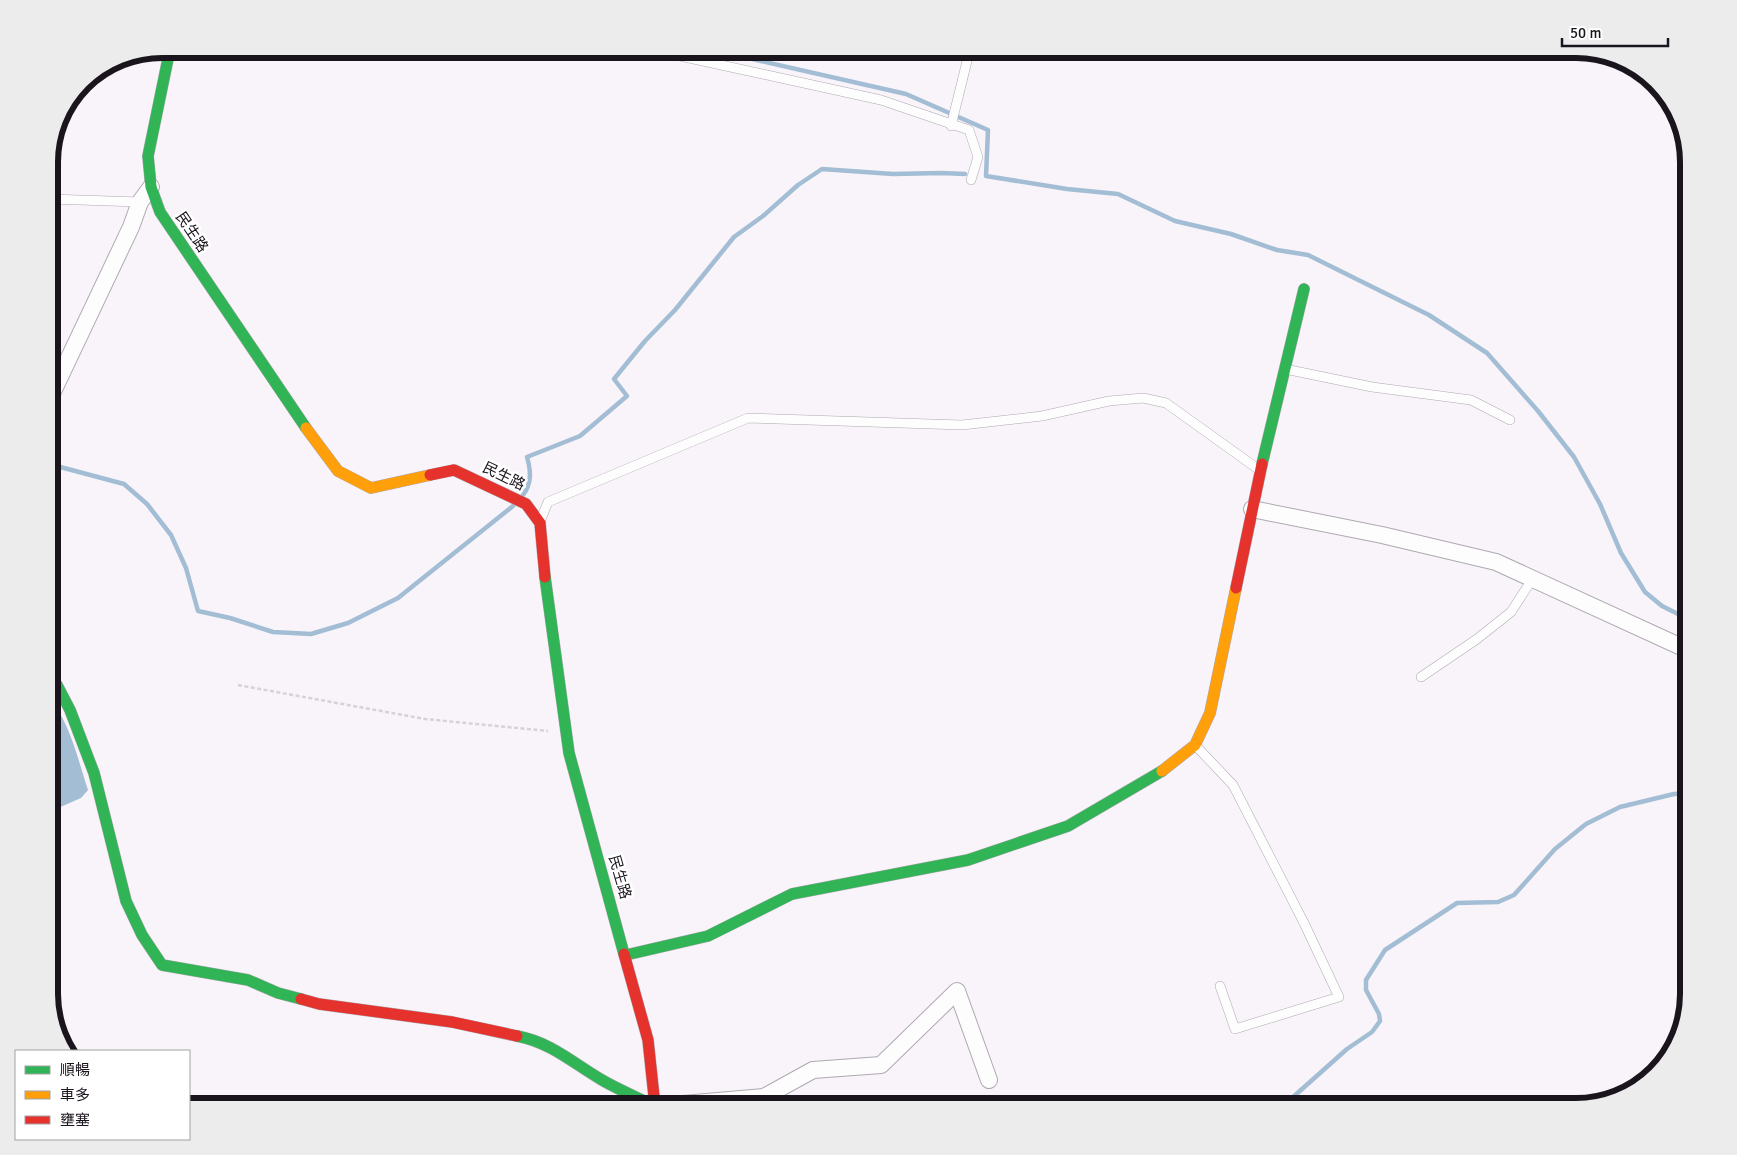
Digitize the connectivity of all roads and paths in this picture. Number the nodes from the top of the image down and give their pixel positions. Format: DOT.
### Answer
graph roads {
  1 [pos="968,57"];
  2 [pos="168,58"];
  3 [pos="687,58"];
  4 [pos="951,126"];
  5 [pos="971,180"];
  6 [pos="151,188"];
  7 [pos="58,199"];
  8 [pos="140,202"];
  9 [pos="1304,289"];
  10 [pos="1284,369"];
  11 [pos="58,381"];
  12 [pos="1510,420"];
  13 [pos="1260,471"];
  14 [pos="1252,509"];
  15 [pos="540,523"];
  16 [pos="1533,578"];
  17 [pos="1680,646"];
  18 [pos="1421,677"];
  19 [pos="238,685"];
  20 [pos="58,689"];
  21 [pos="566,733"];
  22 [pos="1195,745"];
  23 [pos="626,955"];
  24 [pos="1220,986"];
  25 [pos="989,1080"];
  26 [pos="639,1098"];
  27 [pos="654,1098"];
  28 [pos="752,1098"];
  1 -- 4 [label="lane"];
  2 -- 6 [label="street, 民生路"];
  3 -- 4 [label="lane"];
  4 -- 5 [label="lane"];
  6 -- 8 [label="street"];
  6 -- 15 [label="street, 民生路"];
  7 -- 8 [label="lane"];
  8 -- 11 [label="street"];
  9 -- 10 [label="street"];
  10 -- 12 [label="lane"];
  10 -- 13 [label="street"];
  13 -- 14 [label="street"];
  13 -- 15 [label="lane"];
  14 -- 16 [label="street"];
  14 -- 22 [label="street"];
  15 -- 21 [label="street, 民生路"];
  16 -- 17 [label="street"];
  16 -- 18 [label="lane"];
  19 -- 21 [label="path"];
  20 -- 26 [label="street"];
  21 -- 23 [label="street, 民生路"];
  22 -- 23 [label="street"];
  22 -- 24 [label="lane"];
  23 -- 27 [label="street, 民生路"];
  25 -- 28 [label="street"];
}
